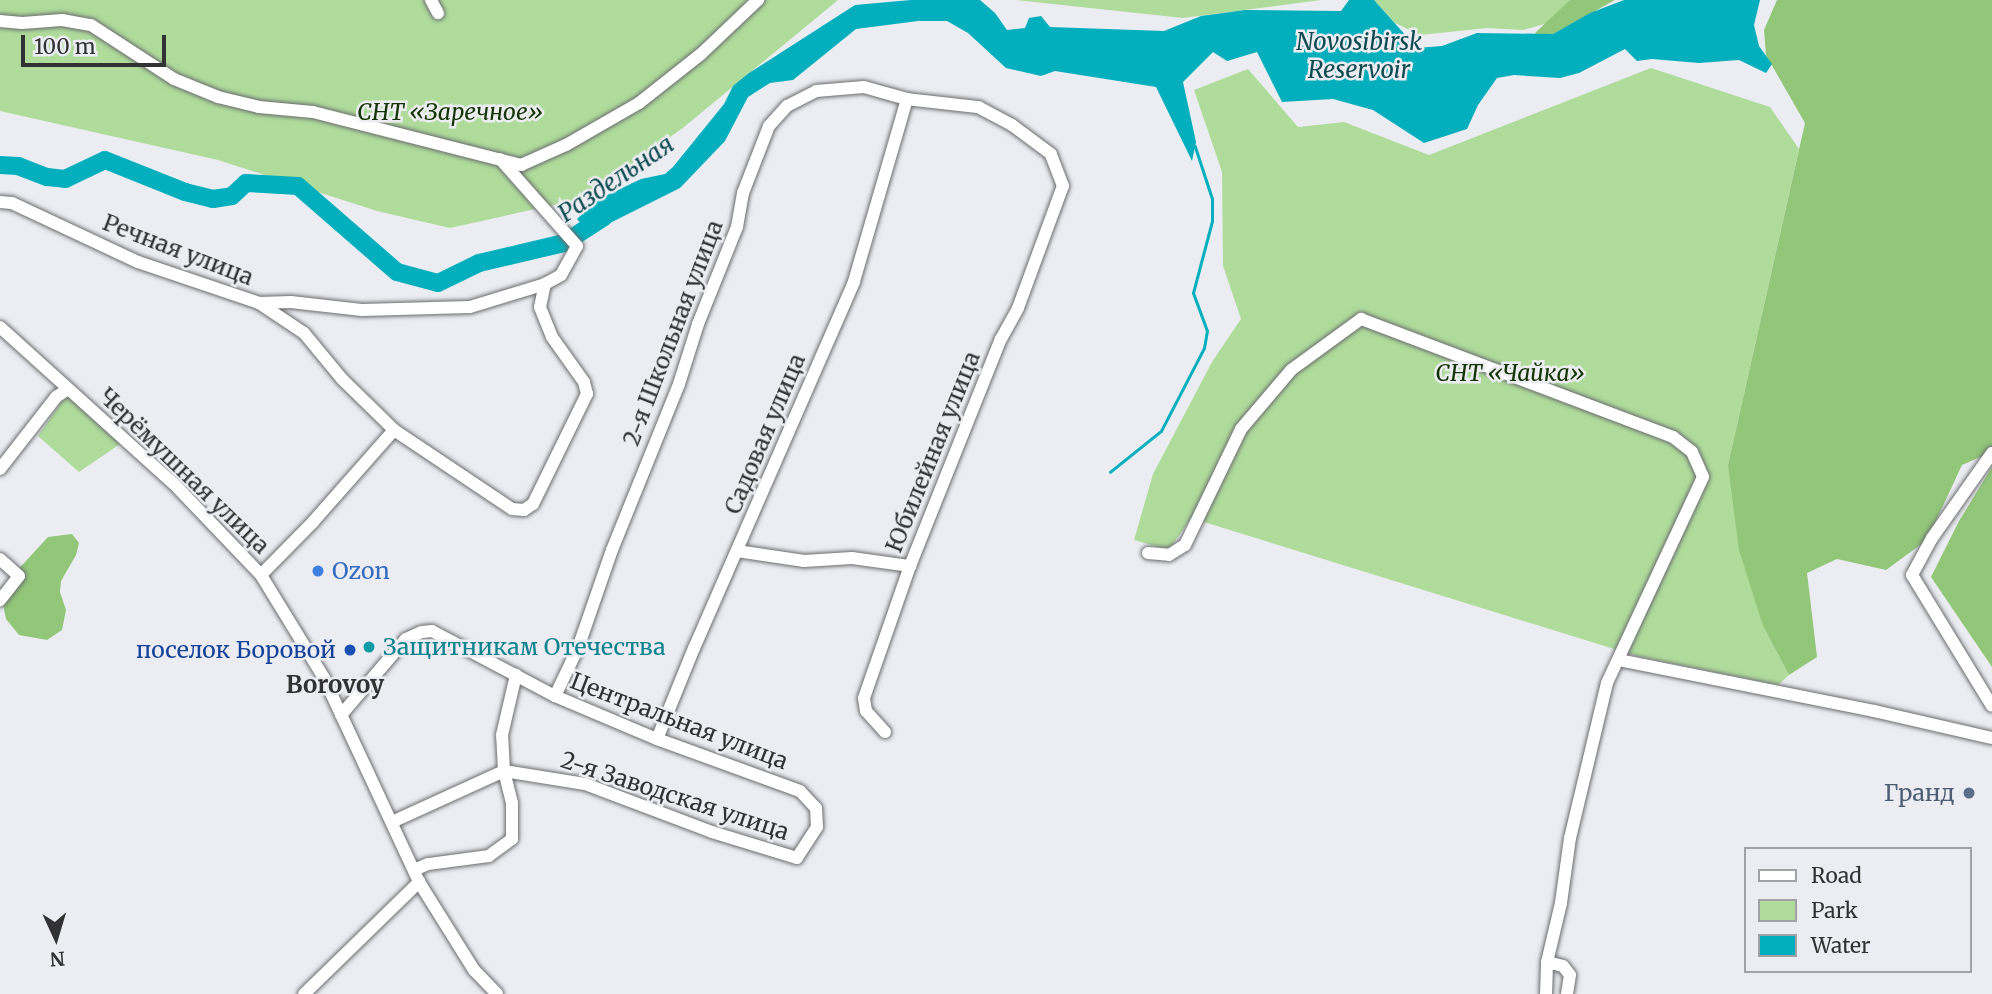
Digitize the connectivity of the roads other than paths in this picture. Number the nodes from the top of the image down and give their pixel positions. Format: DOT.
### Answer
graph roads {
  1 [pos="431,0"];
  2 [pos="758,0"];
  3 [pos="438,13"];
  4 [pos="0,21"];
  5 [pos="907,99"];
  6 [pos="500,159"];
  7 [pos="1063,186"];
  8 [pos="0,202"];
  9 [pos="545,284"];
  10 [pos="259,303"];
  11 [pos="0,327"];
  12 [pos="68,389"];
  13 [pos="394,430"];
  14 [pos="1992,453"];
  15 [pos="0,469"];
  16 [pos="737,551"];
  17 [pos="1148,553"];
  18 [pos="0,559"];
  19 [pos="910,566"];
  20 [pos="261,575"];
  21 [pos="0,600"];
  22 [pos="1619,660"];
  23 [pos="516,675"];
  24 [pos="555,695"];
  25 [pos="1992,706"];
  26 [pos="341,715"];
  27 [pos="886,732"];
  28 [pos="1992,738"];
  29 [pos="657,739"];
  30 [pos="504,771"];
  31 [pos="800,791"];
  32 [pos="392,822"];
  33 [pos="416,876"];
  34 [pos="1547,962"];
  35 [pos="304,994"];
  36 [pos="497,994"];
  37 [pos="1546,994"];
  38 [pos="1567,994"];
  1 -- 3 [label="street"];
  2 -- 6 [label="street"];
  4 -- 6 [label="street"];
  5 -- 7 [label="street, 2-я Школьная улица"];
  5 -- 16 [label="street, Садовая улица"];
  5 -- 24 [label="street, 2-я Школьная улица"];
  6 -- 9 [label="street"];
  7 -- 19 [label="street, Юбилейная улица"];
  8 -- 10 [label="street, Речная улица"];
  9 -- 10 [label="street"];
  9 -- 13 [label="street, Речная улица"];
  10 -- 13 [label="street, Речная улица"];
  11 -- 12 [label="street, Черёмушная улица"];
  12 -- 15 [label="street"];
  12 -- 20 [label="street, Черёмушная улица"];
  13 -- 20 [label="street"];
  14 -- 25 [label="street"];
  16 -- 19 [label="street"];
  16 -- 29 [label="street, Садовая улица"];
  17 -- 22 [label="street"];
  18 -- 21 [label="street"];
  19 -- 27 [label="street, Юбилейная улица"];
  20 -- 26 [label="street, Черёмушная улица"];
  22 -- 28 [label="street"];
  22 -- 34 [label="street"];
  23 -- 24 [label="street, Центральная улица"];
  23 -- 26 [label="street, Центральная улица"];
  23 -- 30 [label="street"];
  24 -- 29 [label="street, Центральная улица"];
  26 -- 32 [label="street, Черёмушная улица"];
  29 -- 31 [label="street, Центральная улица"];
  30 -- 31 [label="street, 2-я Заводская улица"];
  30 -- 32 [label="street"];
  30 -- 33 [label="street"];
  32 -- 33 [label="street, Черёмушная улица"];
  33 -- 35 [label="street"];
  33 -- 36 [label="street, Черёмушная улица"];
  34 -- 37 [label="street"];
  34 -- 38 [label="street"];
}
